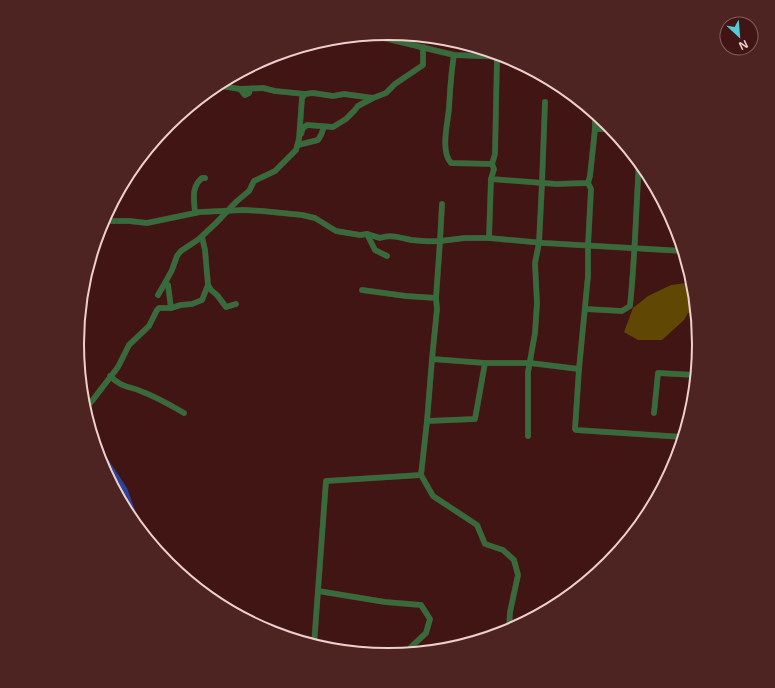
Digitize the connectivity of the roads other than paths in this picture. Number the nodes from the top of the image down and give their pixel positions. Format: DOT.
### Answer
graph roads {
  1 [pos="394,40"];
  2 [pos="423,47"];
  3 [pos="454,55"];
  4 [pos="486,57"];
  5 [pos="497,60"];
  6 [pos="226,87"];
  7 [pos="305,94"];
  8 [pos="373,98"];
  9 [pos="545,102"];
  10 [pos="595,122"];
  11 [pos="324,127"];
  12 [pos="333,127"];
  13 [pos="595,129"];
  14 [pos="602,129"];
  15 [pos="299,139"];
  16 [pos="318,140"];
  17 [pos="298,145"];
  18 [pos="492,164"];
  19 [pos="638,173"];
  20 [pos="205,178"];
  21 [pos="491,179"];
  22 [pos="542,183"];
  23 [pos="588,183"];
  24 [pos="442,204"];
  25 [pos="229,211"];
  26 [pos="195,213"];
  27 [pos="110,221"];
  28 [pos="367,234"];
  29 [pos="202,237"];
  30 [pos="490,238"];
  31 [pos="440,241"];
  32 [pos="539,243"];
  33 [pos="588,246"];
  34 [pos="634,247"];
  35 [pos="676,250"];
  36 [pos="387,256"];
  37 [pos="165,283"];
  38 [pos="208,285"];
  39 [pos="362,290"];
  40 [pos="158,295"];
  41 [pos="436,298"];
  42 [pos="236,304"];
  43 [pos="172,308"];
  44 [pos="585,309"];
  45 [pos="432,359"];
  46 [pos="485,363"];
  47 [pos="530,363"];
  48 [pos="579,369"];
  49 [pos="690,375"];
  50 [pos="110,376"];
  51 [pos="89,404"];
  52 [pos="184,413"];
  53 [pos="654,413"];
  54 [pos="427,421"];
  55 [pos="528,436"];
  56 [pos="677,437"];
  57 [pos="421,475"];
  58 [pos="318,591"];
  59 [pos="510,622"];
  60 [pos="314,639"];
  61 [pos="411,647"];
  1 -- 2 [label="street"];
  2 -- 3 [label="street"];
  2 -- 8 [label="street"];
  3 -- 4 [label="street"];
  3 -- 18 [label="street"];
  5 -- 18 [label="street"];
  6 -- 7 [label="street"];
  7 -- 8 [label="street"];
  7 -- 15 [label="street"];
  8 -- 12 [label="street"];
  9 -- 22 [label="street"];
  10 -- 13 [label="street"];
  11 -- 12 [label="street"];
  11 -- 15 [label="street"];
  11 -- 16 [label="street"];
  12 -- 16 [label="street"];
  13 -- 14 [label="street"];
  13 -- 23 [label="street"];
  15 -- 17 [label="street"];
  16 -- 17 [label="street"];
  17 -- 25 [label="street"];
  18 -- 21 [label="street"];
  19 -- 34 [label="street"];
  20 -- 26 [label="street"];
  21 -- 22 [label="street"];
  21 -- 30 [label="street"];
  22 -- 23 [label="street"];
  22 -- 32 [label="street"];
  23 -- 33 [label="street"];
  24 -- 31 [label="street"];
  25 -- 26 [label="street"];
  25 -- 28 [label="street"];
  25 -- 29 [label="street"];
  26 -- 27 [label="street"];
  28 -- 31 [label="street"];
  28 -- 36 [label="street"];
  29 -- 37 [label="street"];
  29 -- 38 [label="street"];
  30 -- 31 [label="street"];
  30 -- 32 [label="street"];
  31 -- 41 [label="street"];
  32 -- 33 [label="street"];
  32 -- 47 [label="street"];
  33 -- 34 [label="street"];
  33 -- 44 [label="street"];
  34 -- 35 [label="street"];
  34 -- 44 [label="street"];
  37 -- 40 [label="street"];
  37 -- 43 [label="street"];
  38 -- 42 [label="street"];
  38 -- 43 [label="street"];
  39 -- 41 [label="street"];
  41 -- 45 [label="street"];
  43 -- 50 [label="street"];
  44 -- 48 [label="street"];
  45 -- 46 [label="street"];
  45 -- 54 [label="street"];
  46 -- 47 [label="street"];
  46 -- 54 [label="street"];
  47 -- 48 [label="street"];
  47 -- 55 [label="street"];
  48 -- 56 [label="street"];
  49 -- 53 [label="street"];
  50 -- 51 [label="street"];
  50 -- 52 [label="street"];
  54 -- 57 [label="street"];
  57 -- 58 [label="street"];
  57 -- 59 [label="street"];
  58 -- 60 [label="street"];
  58 -- 61 [label="street"];
}
